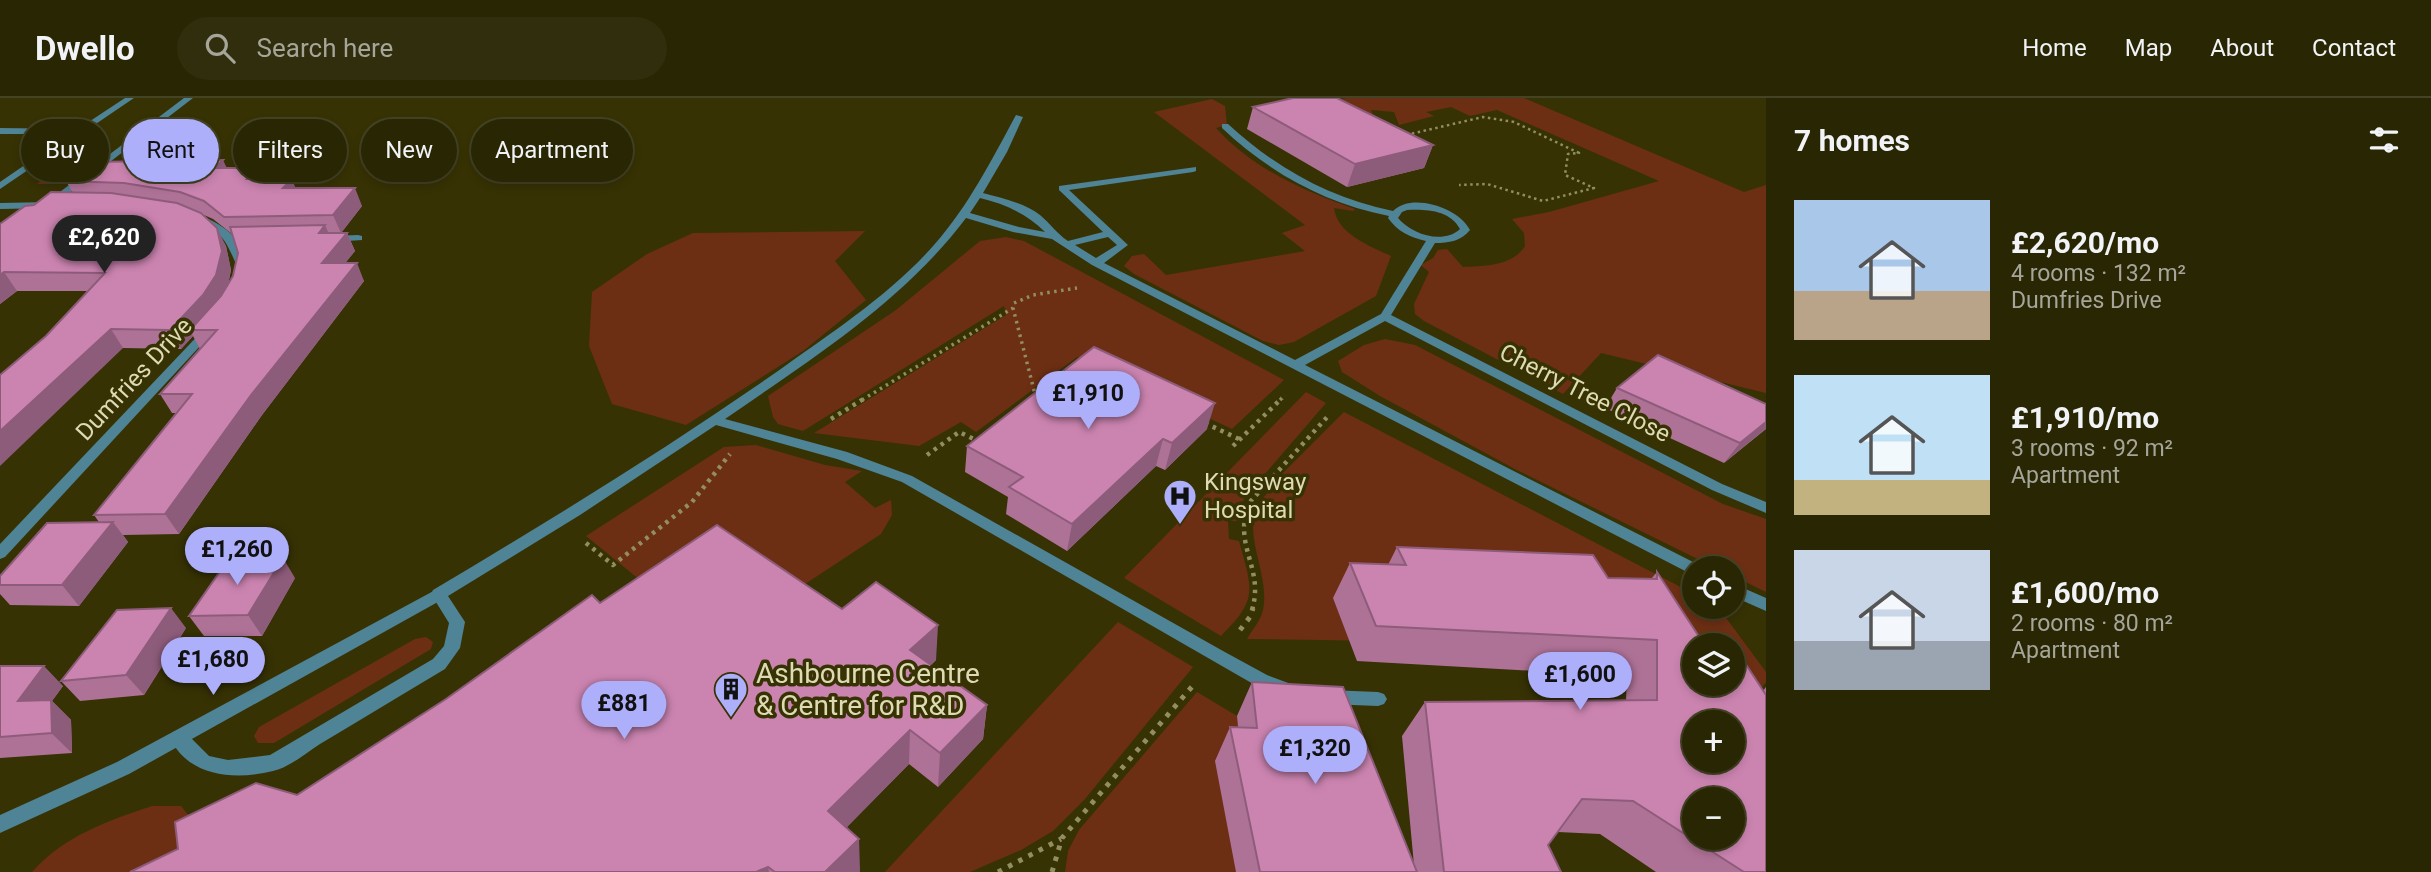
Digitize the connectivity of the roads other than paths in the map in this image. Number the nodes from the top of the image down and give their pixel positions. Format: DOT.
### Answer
graph roads {
  1 [pos="130,98"];
  2 [pos="189,98"];
  3 [pos="1019,117"];
  4 [pos="100,119"];
  5 [pos="1224,126"];
  6 [pos="0,131"];
  7 [pos="21,131"];
  8 [pos="1193,169"];
  9 [pos="21,172"];
  10 [pos="0,186"];
  11 [pos="978,195"];
  12 [pos="49,204"];
  13 [pos="0,205"];
  14 [pos="75,205"];
  15 [pos="181,212"];
  16 [pos="964,214"];
  17 [pos="1394,214"];
  18 [pos="1111,233"];
  19 [pos="316,239"];
  20 [pos="358,239"];
  21 [pos="1433,239"];
  22 [pos="233,240"];
  23 [pos="247,240"];
  24 [pos="1060,241"];
  25 [pos="1096,263"];
  26 [pos="240,278"];
  27 [pos="1385,316"];
  28 [pos="215,322"];
  29 [pos="1295,365"];
  30 [pos="717,421"];
  31 [pos="1766,508"];
  32 [pos="0,554"];
  33 [pos="1682,563"];
  34 [pos="439,594"];
  35 [pos="1745,596"];
  36 [pos="1766,606"];
  37 [pos="1378,699"];
  38 [pos="179,737"];
  39 [pos="0,824"];
  1 -- 4 [label="street"];
  2 -- 12 [label="street"];
  3 -- 11 [label="street"];
  5 -- 17 [label="street"];
  6 -- 7 [label="street"];
  8 -- 18 [label="street"];
  9 -- 10 [label="street"];
  11 -- 16 [label="street"];
  11 -- 24 [label="street"];
  12 -- 13 [label="street"];
  12 -- 14 [label="street"];
  15 -- 22 [label="street"];
  16 -- 24 [label="street"];
  16 -- 30 [label="street"];
  17 -- 21 [label="street"];
  17 -- 21 [label="street"];
  18 -- 24 [label="street"];
  18 -- 25 [label="street"];
  19 -- 20 [label="street"];
  21 -- 27 [label="street"];
  22 -- 23 [label="street"];
  22 -- 26 [label="street"];
  24 -- 25 [label="street"];
  25 -- 29 [label="street"];
  27 -- 29 [label="street"];
  27 -- 31 [label="street, Cherry Tree Close"];
  28 -- 32 [label="street, Dumfries Drive"];
  29 -- 33 [label="street"];
  30 -- 34 [label="street"];
  30 -- 37 [label="street"];
  34 -- 38 [label="street"];
  34 -- 38 [label="street"];
  35 -- 36 [label="street"];
  38 -- 39 [label="street"];
}
